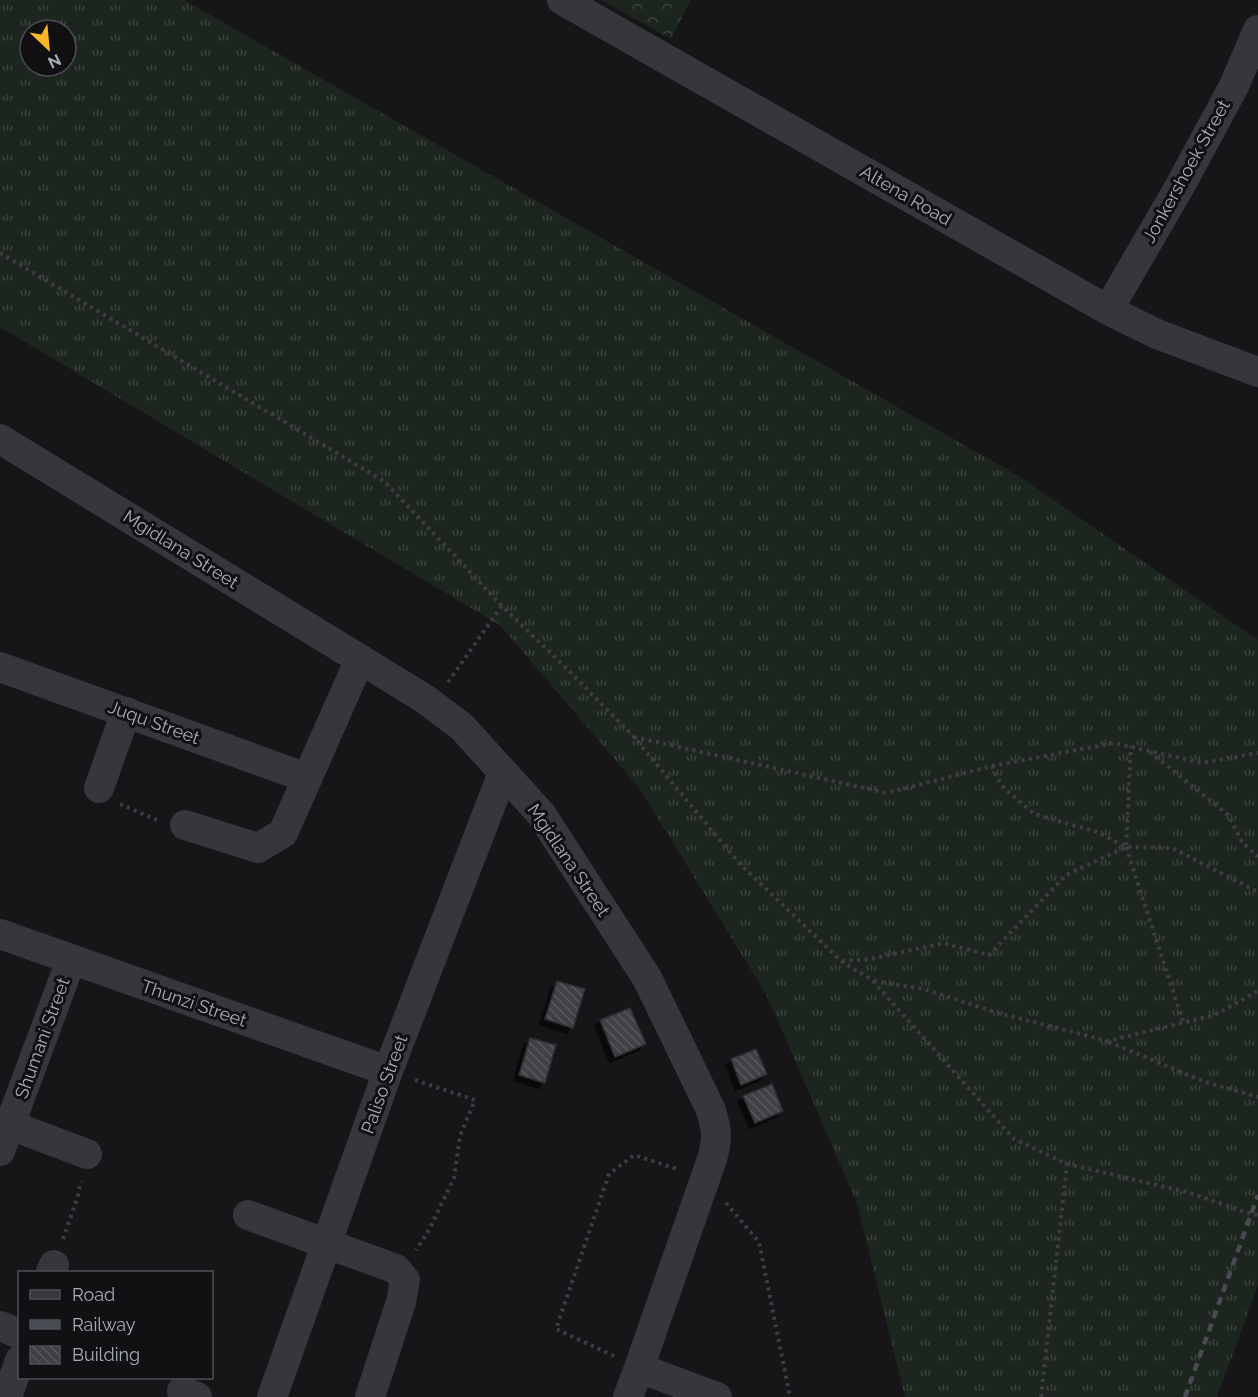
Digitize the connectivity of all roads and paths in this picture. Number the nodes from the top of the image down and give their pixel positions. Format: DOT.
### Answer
graph roads {
  1 [pos="562,0"];
  2 [pos="1258,30"];
  3 [pos="0,253"];
  4 [pos="1108,310"];
  5 [pos="1258,372"];
  6 [pos="0,439"];
  7 [pos="502,606"];
  8 [pos="360,659"];
  9 [pos="0,667"];
  10 [pos="425,699"];
  11 [pos="126,712"];
  12 [pos="633,736"];
  13 [pos="1131,746"];
  14 [pos="1148,750"];
  15 [pos="1258,753"];
  16 [pos="992,766"];
  17 [pos="503,773"];
  18 [pos="307,778"];
  19 [pos="99,788"];
  20 [pos="185,825"];
  21 [pos="1126,847"];
  22 [pos="1258,857"];
  23 [pos="1258,892"];
  24 [pos="0,934"];
  25 [pos="71,960"];
  26 [pos="841,961"];
  27 [pos="872,980"];
  28 [pos="1258,992"];
  29 [pos="1183,1022"];
  30 [pos="1108,1041"];
  31 [pos="388,1071"];
  32 [pos="1258,1096"];
  33 [pos="5,1138"];
  34 [pos="87,1154"];
  35 [pos="1067,1164"];
  36 [pos="248,1215"];
  37 [pos="1258,1215"];
  38 [pos="326,1244"];
  39 [pos="53,1269"];
  40 [pos="401,1274"];
  41 [pos="0,1326"];
  42 [pos="18,1333"];
  43 [pos="18,1366"];
  44 [pos="639,1368"];
  45 [pos="8,1397"];
  46 [pos="272,1397"];
  47 [pos="370,1397"];
  48 [pos="628,1397"];
  49 [pos="717,1397"];
  50 [pos="1041,1397"];
  1 -- 4 [label="street, Altena Road"];
  2 -- 4 [label="street, Jonkershoek Street"];
  3 -- 7 [label="path"];
  4 -- 5 [label="street, Altena Road"];
  6 -- 8 [label="street, Mgidlana Street"];
  7 -- 10 [label="path"];
  7 -- 12 [label="path"];
  8 -- 10 [label="street, Mgidlana Street"];
  8 -- 18 [label="street"];
  9 -- 11 [label="street, Juqu Street"];
  10 -- 17 [label="street, Mgidlana Street"];
  11 -- 18 [label="street, Juqu Street"];
  11 -- 19 [label="street"];
  12 -- 16 [label="path"];
  12 -- 26 [label="path"];
  13 -- 14 [label="path"];
  13 -- 16 [label="path"];
  13 -- 21 [label="path"];
  14 -- 15 [label="path"];
  14 -- 22 [label="path"];
  16 -- 21 [label="path"];
  17 -- 31 [label="street, Paliso Street"];
  17 -- 44 [label="street, Mgidlana Street"];
  18 -- 20 [label="street"];
  19 -- 20 [label="path"];
  21 -- 23 [label="path"];
  21 -- 26 [label="path"];
  21 -- 29 [label="path"];
  24 -- 25 [label="street, Thunzi Street"];
  25 -- 31 [label="street, Thunzi Street"];
  25 -- 33 [label="street, Shumani Street"];
  26 -- 27 [label="path"];
  27 -- 30 [label="path"];
  27 -- 35 [label="path"];
  28 -- 29 [label="path"];
  29 -- 30 [label="path"];
  30 -- 32 [label="path"];
  31 -- 38 [label="street, Paliso Street"];
  31 -- 40 [label="path"];
  33 -- 34 [label="street"];
  34 -- 39 [label="path"];
  35 -- 37 [label="path"];
  35 -- 50 [label="path"];
  36 -- 38 [label="street"];
  38 -- 40 [label="street"];
  38 -- 46 [label="street, Paliso Street"];
  40 -- 47 [label="street"];
  41 -- 42 [label="street"];
  43 -- 45 [label="street"];
  44 -- 48 [label="street, Mgidlana Street"];
  44 -- 49 [label="street"];
}
